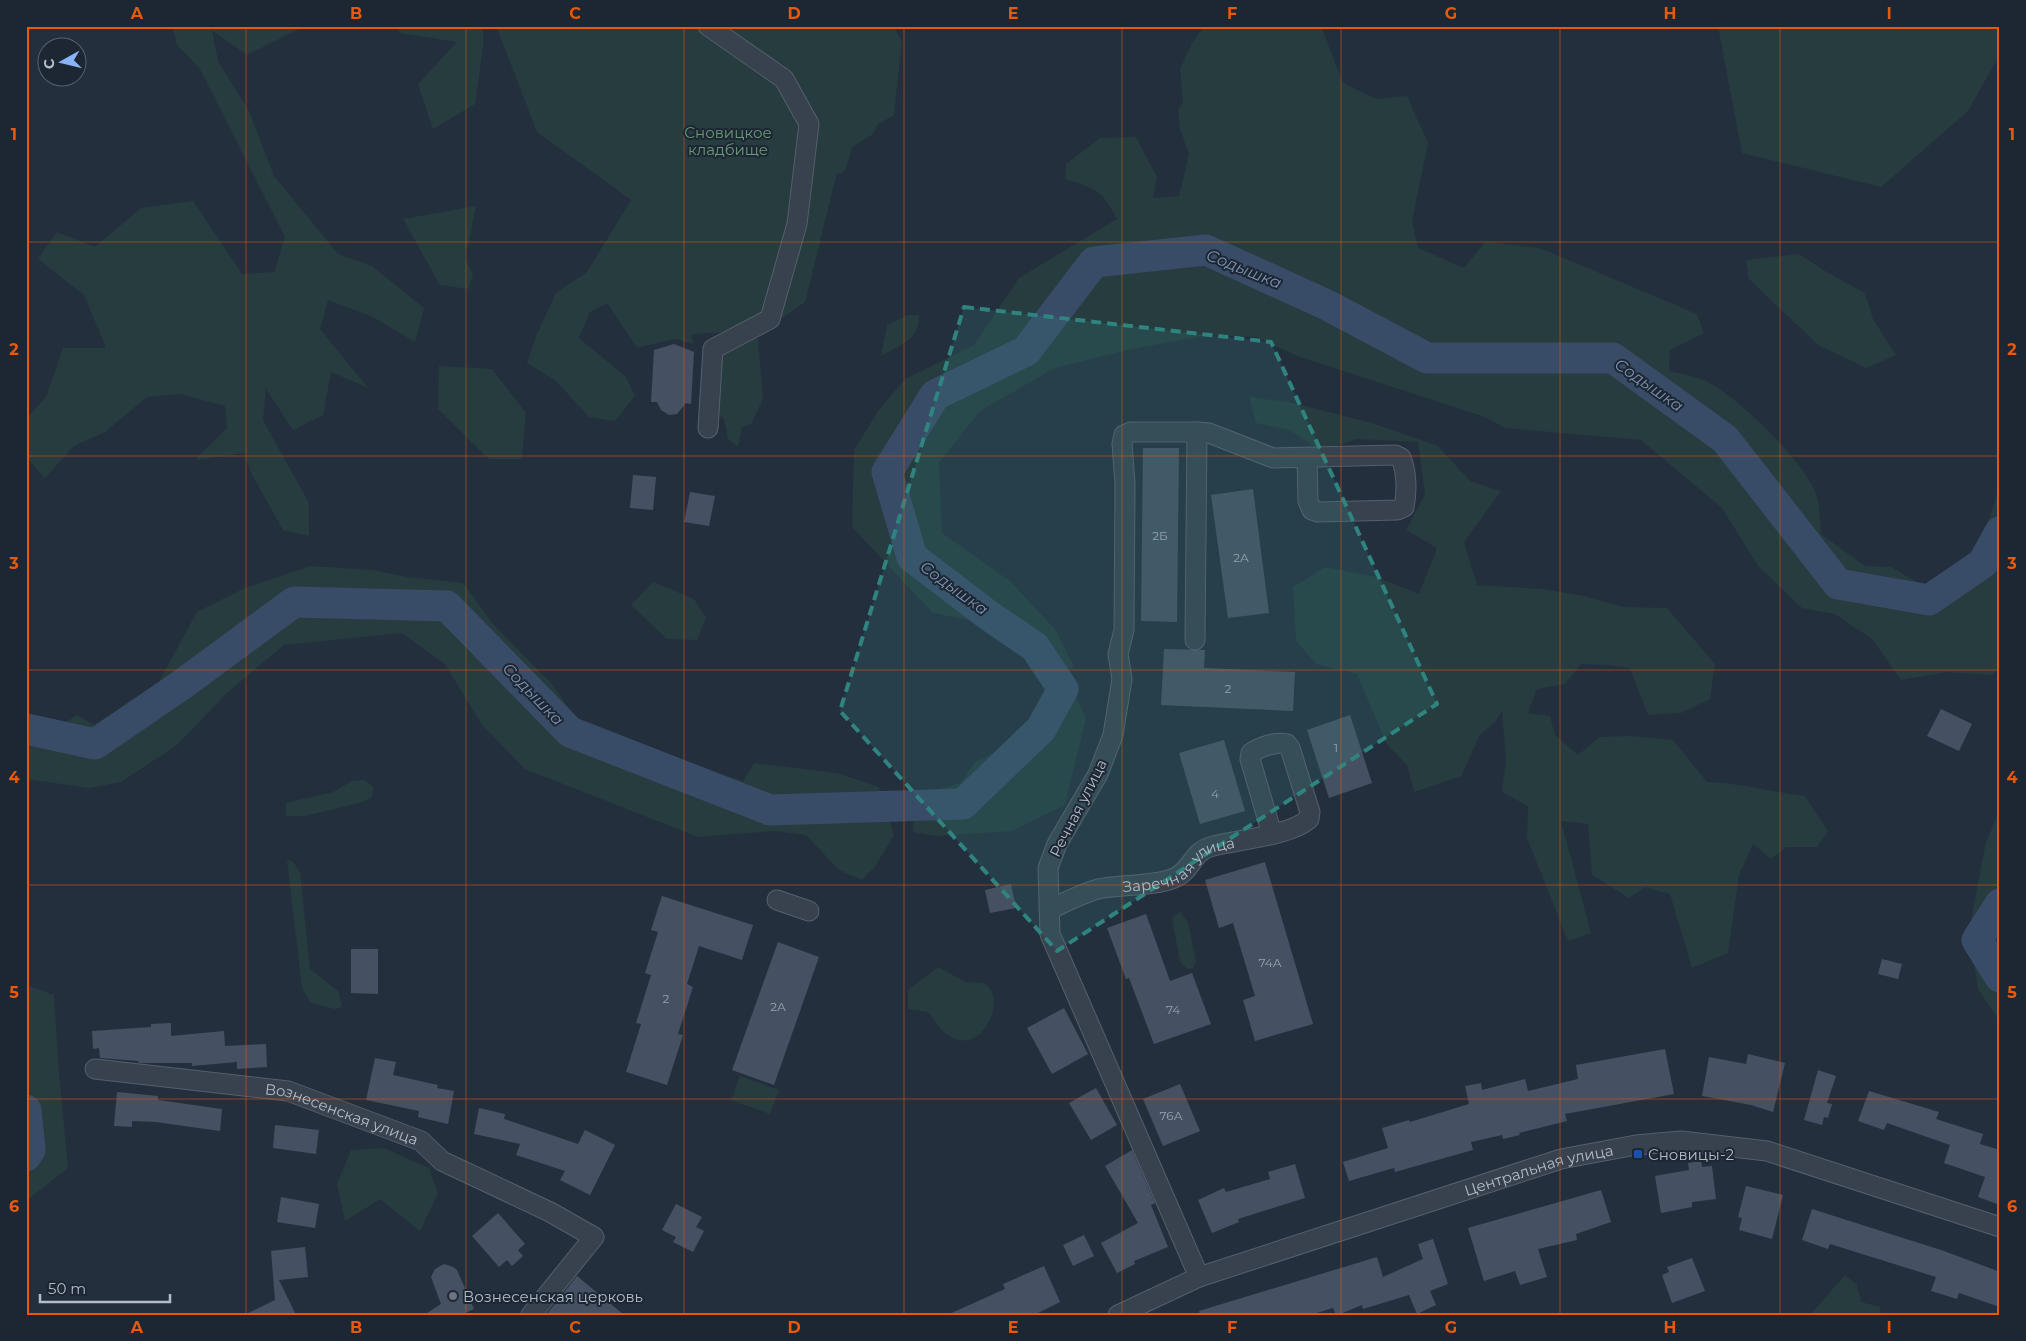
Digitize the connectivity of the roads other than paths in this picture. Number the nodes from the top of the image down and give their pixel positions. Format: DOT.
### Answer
graph roads {
  1 [pos="708,26"];
  2 [pos="708,428"];
  3 [pos="1197,432"];
  4 [pos="1307,458"];
  5 [pos="1195,640"];
  6 [pos="1272,834"];
  7 [pos="777,900"];
  8 [pos="1049,910"];
  9 [pos="809,911"];
  10 [pos="95,1069"];
  11 [pos="2000,1227"];
  12 [pos="1199,1278"];
  13 [pos="531,1315"];
  14 [pos="1118,1315"];
  1 -- 2 [label="street"];
  3 -- 4 [label="street"];
  3 -- 5 [label="street"];
  3 -- 8 [label="street, Речная улица"];
  4 -- 4 [label="street"];
  6 -- 6 [label="street, Заречная улица"];
  6 -- 8 [label="street, Заречная улица"];
  7 -- 9 [label="street"];
  8 -- 12 [label="street, Речная улица"];
  10 -- 13 [label="street, Вознесенская улица"];
  11 -- 12 [label="street, Центральная улица"];
  12 -- 14 [label="street, Центральная улица"];
}
